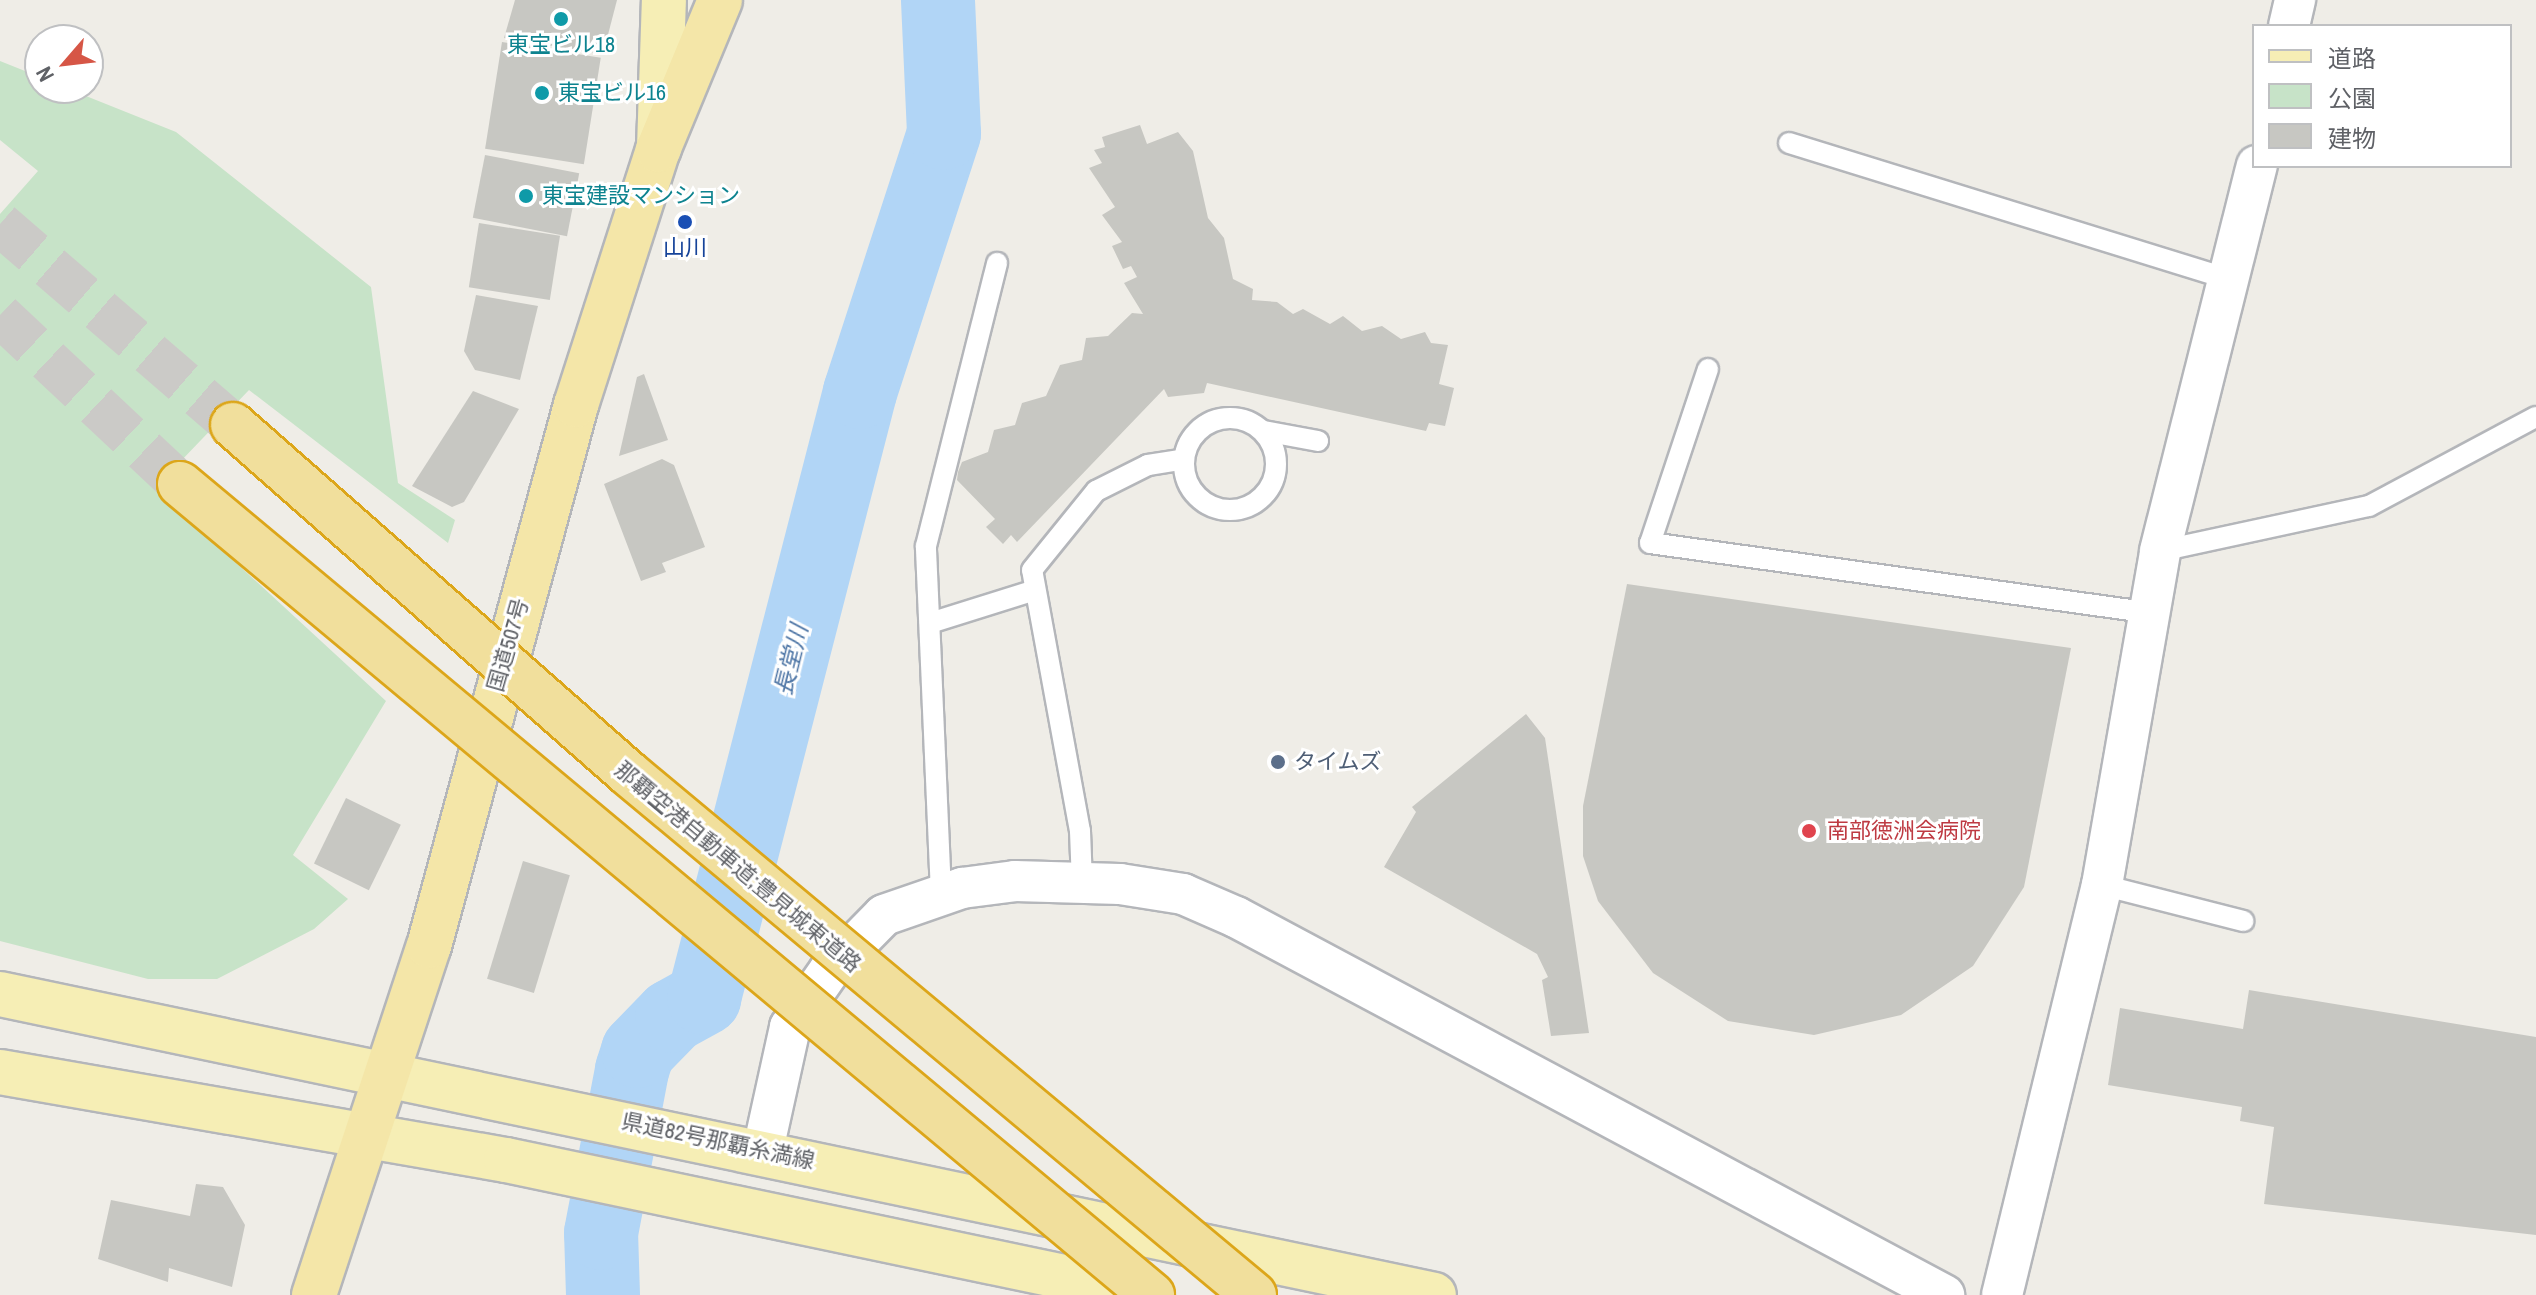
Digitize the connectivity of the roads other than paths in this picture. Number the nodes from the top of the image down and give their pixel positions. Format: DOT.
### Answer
graph roads {
  1 [pos="664,0"];
  2 [pos="720,0"];
  3 [pos="2295,0"];
  4 [pos="2289,24"];
  5 [pos="1789,143"];
  6 [pos="658,150"];
  7 [pos="2257,168"];
  8 [pos="997,263"];
  9 [pos="2232,280"];
  10 [pos="1708,369"];
  11 [pos="2536,417"];
  12 [pos="233,425"];
  13 [pos="1264,431"];
  14 [pos="1318,441"];
  15 [pos="1184,459"];
  16 [pos="180,484"];
  17 [pos="2160,551"];
  18 [pos="1032,591"];
  19 [pos="2152,613"];
  20 [pos="930,623"];
  21 [pos="1082,883"];
  22 [pos="2102,885"];
  23 [pos="941,893"];
  24 [pos="2243,921"];
  25 [pos="0,994"];
  26 [pos="0,1072"];
  27 [pos="390,1072"];
  28 [pos="368,1134"];
  29 [pos="763,1150"];
  30 [pos="314,1295"];
  31 [pos="1151,1295"];
  32 [pos="1254,1295"];
  33 [pos="1434,1295"];
  34 [pos="1944,1295"];
  35 [pos="2002,1295"];
  1 -- 6 [label="main road"];
  2 -- 6 [label="highway, 国道507号"];
  3 -- 4 [label="street"];
  5 -- 9 [label="lane"];
  6 -- 27 [label="highway, 国道507号"];
  7 -- 9 [label="street"];
  8 -- 20 [label="lane"];
  9 -- 17 [label="street"];
  10 -- 19 [label="lane"];
  11 -- 17 [label="lane"];
  12 -- 32 [label="highway, 那覇空港自動車道;豊見城東道路, bridge"];
  13 -- 14 [label="lane"];
  13 -- 15 [label="lane"];
  13 -- 15 [label="lane"];
  15 -- 18 [label="lane"];
  16 -- 31 [label="highway, bridge"];
  17 -- 19 [label="street"];
  18 -- 20 [label="lane"];
  18 -- 21 [label="lane"];
  19 -- 22 [label="street"];
  20 -- 23 [label="lane"];
  21 -- 23 [label="street"];
  21 -- 34 [label="street"];
  22 -- 24 [label="lane"];
  22 -- 35 [label="street"];
  23 -- 29 [label="street"];
  25 -- 27 [label="main road, 県道82号那覇糸満線"];
  26 -- 28 [label="main road"];
  27 -- 28 [label="highway, 国道507号"];
  27 -- 29 [label="main road, 県道82号那覇糸満線"];
  28 -- 30 [label="highway, 国道507号"];
  28 -- 31 [label="main road"];
  29 -- 33 [label="main road, 県道82号那覇糸満線"];
}
